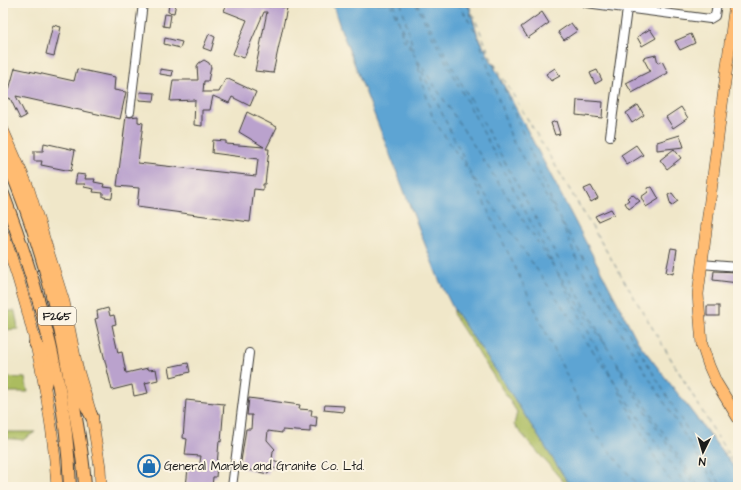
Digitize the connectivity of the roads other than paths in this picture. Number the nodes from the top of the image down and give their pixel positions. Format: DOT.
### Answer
graph roads {
  1 [pos="143,3"];
  2 [pos="586,3"];
  3 [pos="717,3"];
  4 [pos="735,3"];
  5 [pos="626,9"];
  6 [pos="735,34"];
  7 [pos="130,112"];
  8 [pos="3,130"];
  9 [pos="610,136"];
  10 [pos="3,152"];
  11 [pos="3,194"];
  12 [pos="3,233"];
  13 [pos="6,249"];
  14 [pos="701,264"];
  15 [pos="738,267"];
  16 [pos="35,343"];
  17 [pos="249,353"];
  18 [pos="71,367"];
  19 [pos="52,375"];
  20 [pos="81,398"];
  21 [pos="92,417"];
  22 [pos="738,418"];
  23 [pos="76,421"];
  24 [pos="58,487"];
  25 [pos="70,487"];
  26 [pos="85,487"];
  27 [pos="101,487"];
  28 [pos="232,487"];
  1 -- 7 [label="street"];
  2 -- 5 [label="street"];
  3 -- 5 [label="street"];
  4 -- 6 [label="main road"];
  5 -- 9 [label="street"];
  6 -- 14 [label="main road"];
  8 -- 18 [label="main road"];
  10 -- 18 [label="highway, F265"];
  11 -- 19 [label="highway, F265"];
  12 -- 13 [label="main road"];
  13 -- 16 [label="main road"];
  14 -- 15 [label="street"];
  14 -- 22 [label="main road"];
  16 -- 19 [label="highway"];
  16 -- 19 [label="main road"];
  17 -- 28 [label="street"];
  18 -- 19 [label="highway"];
  18 -- 20 [label="highway"];
  18 -- 21 [label="main road"];
  18 -- 23 [label="highway, F265"];
  19 -- 24 [label="main road"];
  19 -- 25 [label="highway"];
  20 -- 21 [label="highway"];
  20 -- 23 [label="highway"];
  21 -- 27 [label="main road"];
  23 -- 26 [label="highway, F265"];
}
